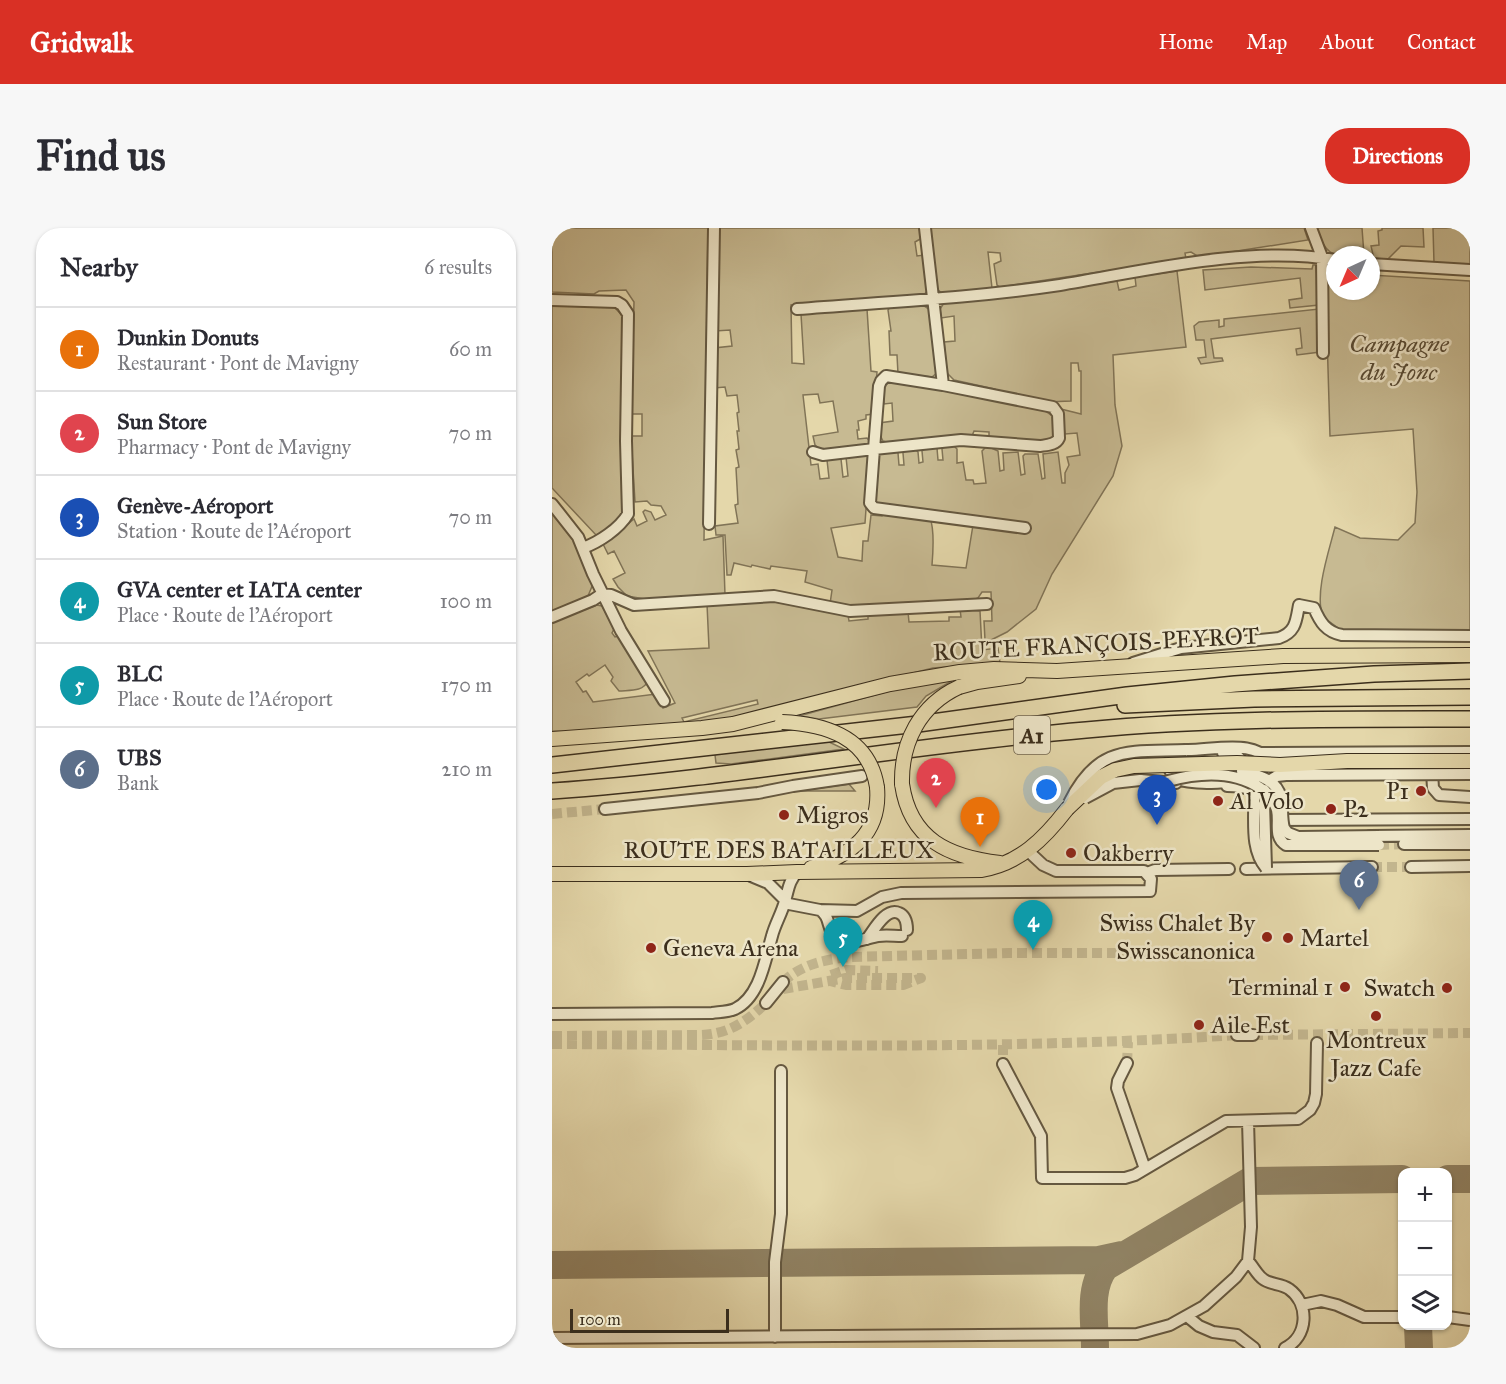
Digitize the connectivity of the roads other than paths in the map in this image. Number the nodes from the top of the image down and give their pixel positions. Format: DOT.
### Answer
graph roads {
  1 [pos="714,228"];
  2 [pos="925,228"];
  3 [pos="1311,228"];
  4 [pos="1322,257"];
  5 [pos="1326,258"];
  6 [pos="1380,265"];
  7 [pos="1470,270"];
  8 [pos="552,300"];
  9 [pos="934,300"];
  10 [pos="797,309"];
  11 [pos="1323,353"];
  12 [pos="943,385"];
  13 [pos="874,449"];
  14 [pos="813,452"];
  15 [pos="552,504"];
  16 [pos="709,524"];
  17 [pos="1025,528"];
  18 [pos="583,548"];
  19 [pos="602,594"];
  20 [pos="987,604"];
  21 [pos="552,616"];
  22 [pos="1470,636"];
  23 [pos="1470,655"];
  24 [pos="1127,665"];
  25 [pos="1057,671"];
  26 [pos="1470,671"];
  27 [pos="1470,697"];
  28 [pos="664,701"];
  29 [pos="1046,708"];
  30 [pos="1470,718"];
  31 [pos="733,724"];
  32 [pos="552,739"];
  33 [pos="1185,751"];
  34 [pos="1201,751"];
  35 [pos="1470,752"];
  36 [pos="1258,758"];
  37 [pos="1470,761"];
  38 [pos="552,765"];
  39 [pos="1223,765"];
  40 [pos="1240,770"];
  41 [pos="1470,774"];
  42 [pos="862,776"];
  43 [pos="1260,787"];
  44 [pos="552,793"];
  45 [pos="1470,797"];
  46 [pos="605,809"];
  47 [pos="1067,809"];
  48 [pos="1470,819"];
  49 [pos="1276,820"];
  50 [pos="1470,835"];
  51 [pos="1379,840"];
  52 [pos="1470,844"];
  53 [pos="1028,851"];
  54 [pos="1005,863"];
  55 [pos="1470,866"];
  56 [pos="1372,867"];
  57 [pos="1411,867"];
  58 [pos="1266,868"];
  59 [pos="1229,869"];
  60 [pos="1246,869"];
  61 [pos="797,872"];
  62 [pos="1147,873"];
  63 [pos="552,874"];
  64 [pos="747,874"];
  65 [pos="785,901"];
  66 [pos="820,910"];
  67 [pos="867,939"];
  68 [pos="780,987"];
  69 [pos="766,1003"];
  70 [pos="552,1014"];
  71 [pos="1237,1035"];
  72 [pos="1252,1035"];
  73 [pos="1317,1043"];
  74 [pos="1127,1063"];
  75 [pos="1004,1064"];
  76 [pos="781,1071"];
  77 [pos="1248,1121"];
  78 [pos="1144,1169"];
  79 [pos="1248,1261"];
  80 [pos="1302,1305"];
  81 [pos="1188,1317"];
  82 [pos="1398,1317"];
  83 [pos="1452,1318"];
  84 [pos="1470,1320"];
  85 [pos="775,1337"];
  86 [pos="552,1338"];
  87 [pos="1254,1348"];
  88 [pos="1284,1348"];
  1 -- 16 [label="street"];
  2 -- 9 [label="street"];
  3 -- 4 [label="street"];
  4 -- 5 [label="street"];
  4 -- 9 [label="street"];
  4 -- 11 [label="street"];
  6 -- 7 [label="street"];
  8 -- 18 [label="street"];
  9 -- 10 [label="street"];
  9 -- 12 [label="street"];
  12 -- 13 [label="street"];
  12 -- 13 [label="street"];
  13 -- 14 [label="street"];
  13 -- 17 [label="street"];
  15 -- 18 [label="street"];
  18 -- 19 [label="street"];
  19 -- 20 [label="street"];
  19 -- 21 [label="street"];
  19 -- 28 [label="street"];
  22 -- 24 [label="street"];
  23 -- 24 [label="main road, ROUTE FRANÇOIS-PEYROT"];
  24 -- 25 [label="main road, ROUTE FRANÇOIS-PEYROT"];
  25 -- 31 [label="main road, ROUTE FRANÇOIS-PEYROT"];
  25 -- 54 [label="main road, bridge"];
  26 -- 29 [label="highway"];
  27 -- 29 [label="highway, A1"];
  29 -- 38 [label="highway, A1"];
  30 -- 44 [label="highway, A1"];
  31 -- 32 [label="main road, ROUTE FRANÇOIS-PEYROT"];
  31 -- 61 [label="main road, bridge"];
  33 -- 34 [label="street"];
  33 -- 34 [label="street"];
  33 -- 47 [label="street, bridge"];
  34 -- 36 [label="street"];
  35 -- 36 [label="street"];
  36 -- 37 [label="main road, ROUTE DES BATAILLEUX, bridge"];
  36 -- 39 [label="main road, ROUTE DES BATAILLEUX, bridge"];
  36 -- 40 [label="street, bridge"];
  36 -- 43 [label="street"];
  39 -- 40 [label="street, bridge"];
  39 -- 47 [label="main road, ROUTE DES BATAILLEUX, bridge"];
  40 -- 43 [label="street, bridge"];
  41 -- 43 [label="street, bridge"];
  42 -- 46 [label="street"];
  43 -- 45 [label="street"];
  43 -- 47 [label="street, bridge"];
  43 -- 49 [label="street"];
  43 -- 51 [label="street, bridge"];
  43 -- 58 [label="street, bridge"];
  43 -- 58 [label="street, bridge"];
  47 -- 53 [label="main road, ROUTE DES BATAILLEUX"];
  48 -- 49 [label="street"];
  49 -- 50 [label="street"];
  50 -- 52 [label="street"];
  53 -- 54 [label="main road, ROUTE DES BATAILLEUX"];
  53 -- 62 [label="street"];
  54 -- 61 [label="main road, ROUTE DES BATAILLEUX"];
  55 -- 57 [label="street"];
  56 -- 58 [label="street"];
  58 -- 60 [label="street"];
  59 -- 62 [label="street"];
  61 -- 64 [label="main road, ROUTE DES BATAILLEUX"];
  61 -- 65 [label="street"];
  62 -- 66 [label="street"];
  63 -- 64 [label="main road, ROUTE DES BATAILLEUX"];
  64 -- 65 [label="street"];
  65 -- 66 [label="street"];
  65 -- 70 [label="street"];
  66 -- 67 [label="street"];
  67 -- 67 [label="street"];
  68 -- 69 [label="street"];
  71 -- 72 [label="street"];
  73 -- 77 [label="street"];
  74 -- 78 [label="street"];
  75 -- 78 [label="street"];
  76 -- 85 [label="street"];
  77 -- 78 [label="street"];
  77 -- 79 [label="street"];
  79 -- 80 [label="street"];
  79 -- 81 [label="street"];
  80 -- 82 [label="street"];
  80 -- 88 [label="street"];
  81 -- 85 [label="street"];
  81 -- 87 [label="street"];
  83 -- 84 [label="street"];
  85 -- 86 [label="street"];
}
